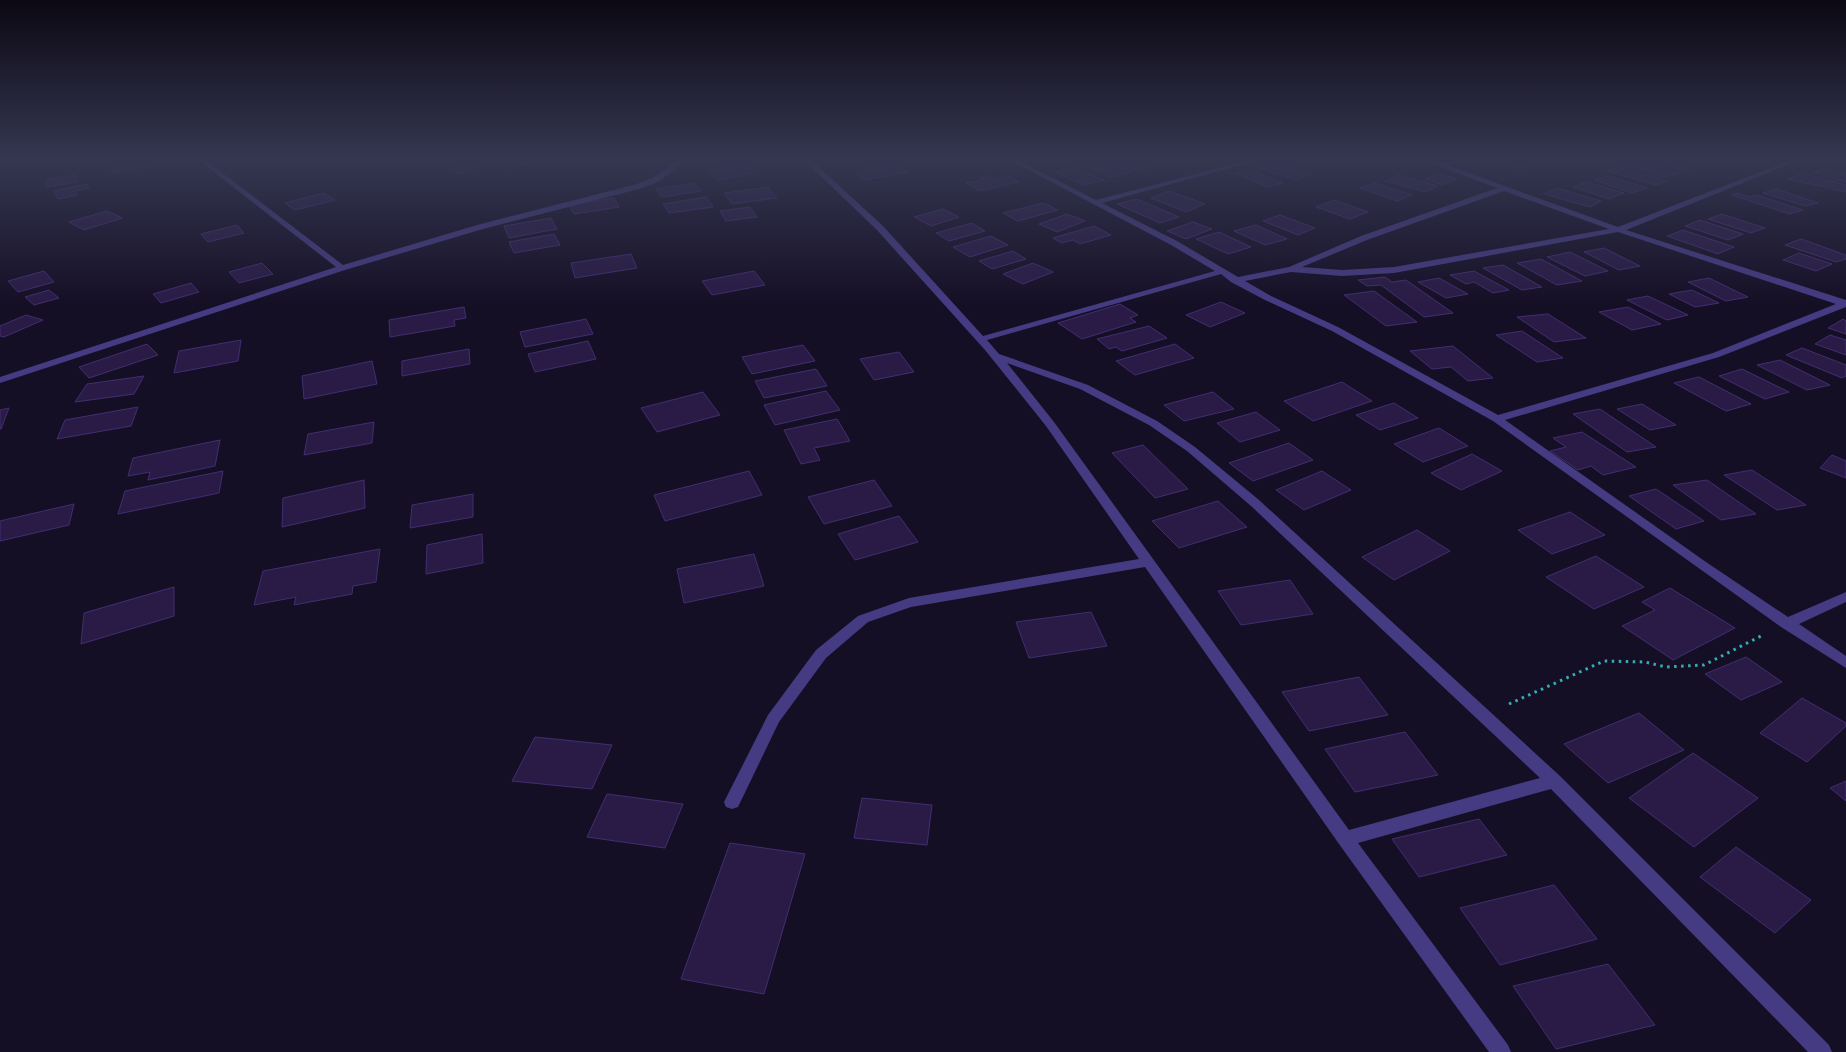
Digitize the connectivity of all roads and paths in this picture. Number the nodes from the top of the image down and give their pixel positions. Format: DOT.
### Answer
graph roads {
  1 [pos="263,207"];
  2 [pos="558,207"];
  3 [pos="857,207"];
  4 [pos="1106,207"];
  5 [pos="1451,207"];
  6 [pos="1553,207"];
  7 [pos="1677,207"];
  8 [pos="1618,230"];
  9 [pos="342,268"];
  10 [pos="1291,269"];
  11 [pos="1223,271"];
  12 [pos="1234,280"];
  13 [pos="1846,304"];
  14 [pos="982,339"];
  15 [pos="997,357"];
  16 [pos="0,380"];
  17 [pos="1497,419"];
  18 [pos="1149,562"];
  19 [pos="1846,597"];
  20 [pos="1786,624"];
  21 [pos="1846,663"];
  22 [pos="1484,717"];
  23 [pos="1554,781"];
  24 [pos="732,802"];
  25 [pos="1345,839"];
  26 [pos="1501,1052"];
  27 [pos="1822,1052"];
  1 -- 9 [label="street"];
  2 -- 9 [label="street"];
  3 -- 14 [label="street"];
  4 -- 11 [label="street"];
  5 -- 10 [label="street"];
  6 -- 8 [label="street"];
  7 -- 8 [label="street"];
  8 -- 10 [label="street"];
  8 -- 13 [label="street"];
  9 -- 16 [label="street"];
  10 -- 12 [label="street"];
  11 -- 12 [label="street"];
  11 -- 14 [label="street"];
  12 -- 17 [label="street"];
  13 -- 17 [label="street"];
  14 -- 15 [label="street"];
  15 -- 18 [label="street"];
  15 -- 22 [label="street"];
  17 -- 20 [label="street"];
  18 -- 24 [label="street"];
  18 -- 25 [label="street"];
  19 -- 20 [label="street"];
  20 -- 21 [label="street"];
  20 -- 22 [label="path"];
  22 -- 23 [label="street"];
  23 -- 25 [label="street"];
  23 -- 27 [label="street"];
  25 -- 26 [label="street"];
}
